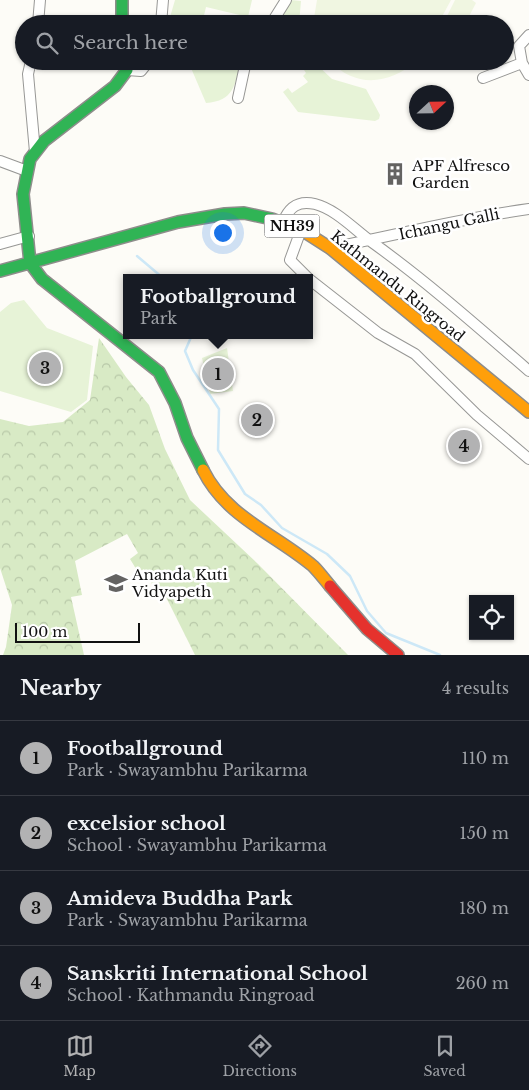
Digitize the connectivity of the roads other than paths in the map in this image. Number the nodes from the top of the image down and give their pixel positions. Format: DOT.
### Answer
graph roads {
  1 [pos="40,0"];
  2 [pos="122,0"];
  3 [pos="163,0"];
  4 [pos="286,0"];
  5 [pos="39,15"];
  6 [pos="122,15"];
  7 [pos="162,15"];
  8 [pos="277,15"];
  9 [pos="529,35"];
  10 [pos="522,63"];
  11 [pos="514,66"];
  12 [pos="29,70"];
  13 [pos="124,70"];
  14 [pos="244,70"];
  15 [pos="504,70"];
  16 [pos="529,75"];
  17 [pos="483,78"];
  18 [pos="238,98"];
  19 [pos="35,152"];
  20 [pos="0,161"];
  21 [pos="26,171"];
  22 [pos="529,209"];
  23 [pos="283,222"];
  24 [pos="301,230"];
  25 [pos="29,236"];
  26 [pos="370,240"];
  27 [pos="0,244"];
  28 [pos="330,248"];
  29 [pos="30,263"];
  30 [pos="0,271"];
  31 [pos="305,274"];
  32 [pos="313,281"];
  33 [pos="529,371"];
  34 [pos="529,412"];
  35 [pos="529,459"];
  36 [pos="398,655"];
  1 -- 5 [label="street"];
  2 -- 6 [label="main road"];
  3 -- 7 [label="street"];
  4 -- 8 [label="street"];
  9 -- 10 [label="street"];
  10 -- 11 [label="street"];
  10 -- 16 [label="street"];
  12 -- 19 [label="street"];
  13 -- 19 [label="main road"];
  14 -- 18 [label="street"];
  15 -- 17 [label="street"];
  19 -- 21 [label="main road"];
  20 -- 21 [label="street"];
  21 -- 25 [label="main road"];
  22 -- 26 [label="street, Ichangu Galli"];
  23 -- 24 [label="main road, Kathmandu Ringroad / NH39"];
  23 -- 26 [label="street"];
  23 -- 29 [label="main road, Kathmandu Ringroad / NH39"];
  24 -- 28 [label="main road, Kathmandu Ringroad / NH39"];
  24 -- 31 [label="street"];
  25 -- 27 [label="street"];
  25 -- 29 [label="main road"];
  26 -- 28 [label="street, Ichangu Galli"];
  26 -- 33 [label="street"];
  28 -- 34 [label="main road, Kathmandu Ringroad / NH39"];
  29 -- 30 [label="main road, Kathmandu Ringroad / NH39"];
  29 -- 36 [label="main road"];
  32 -- 35 [label="street"];
}
